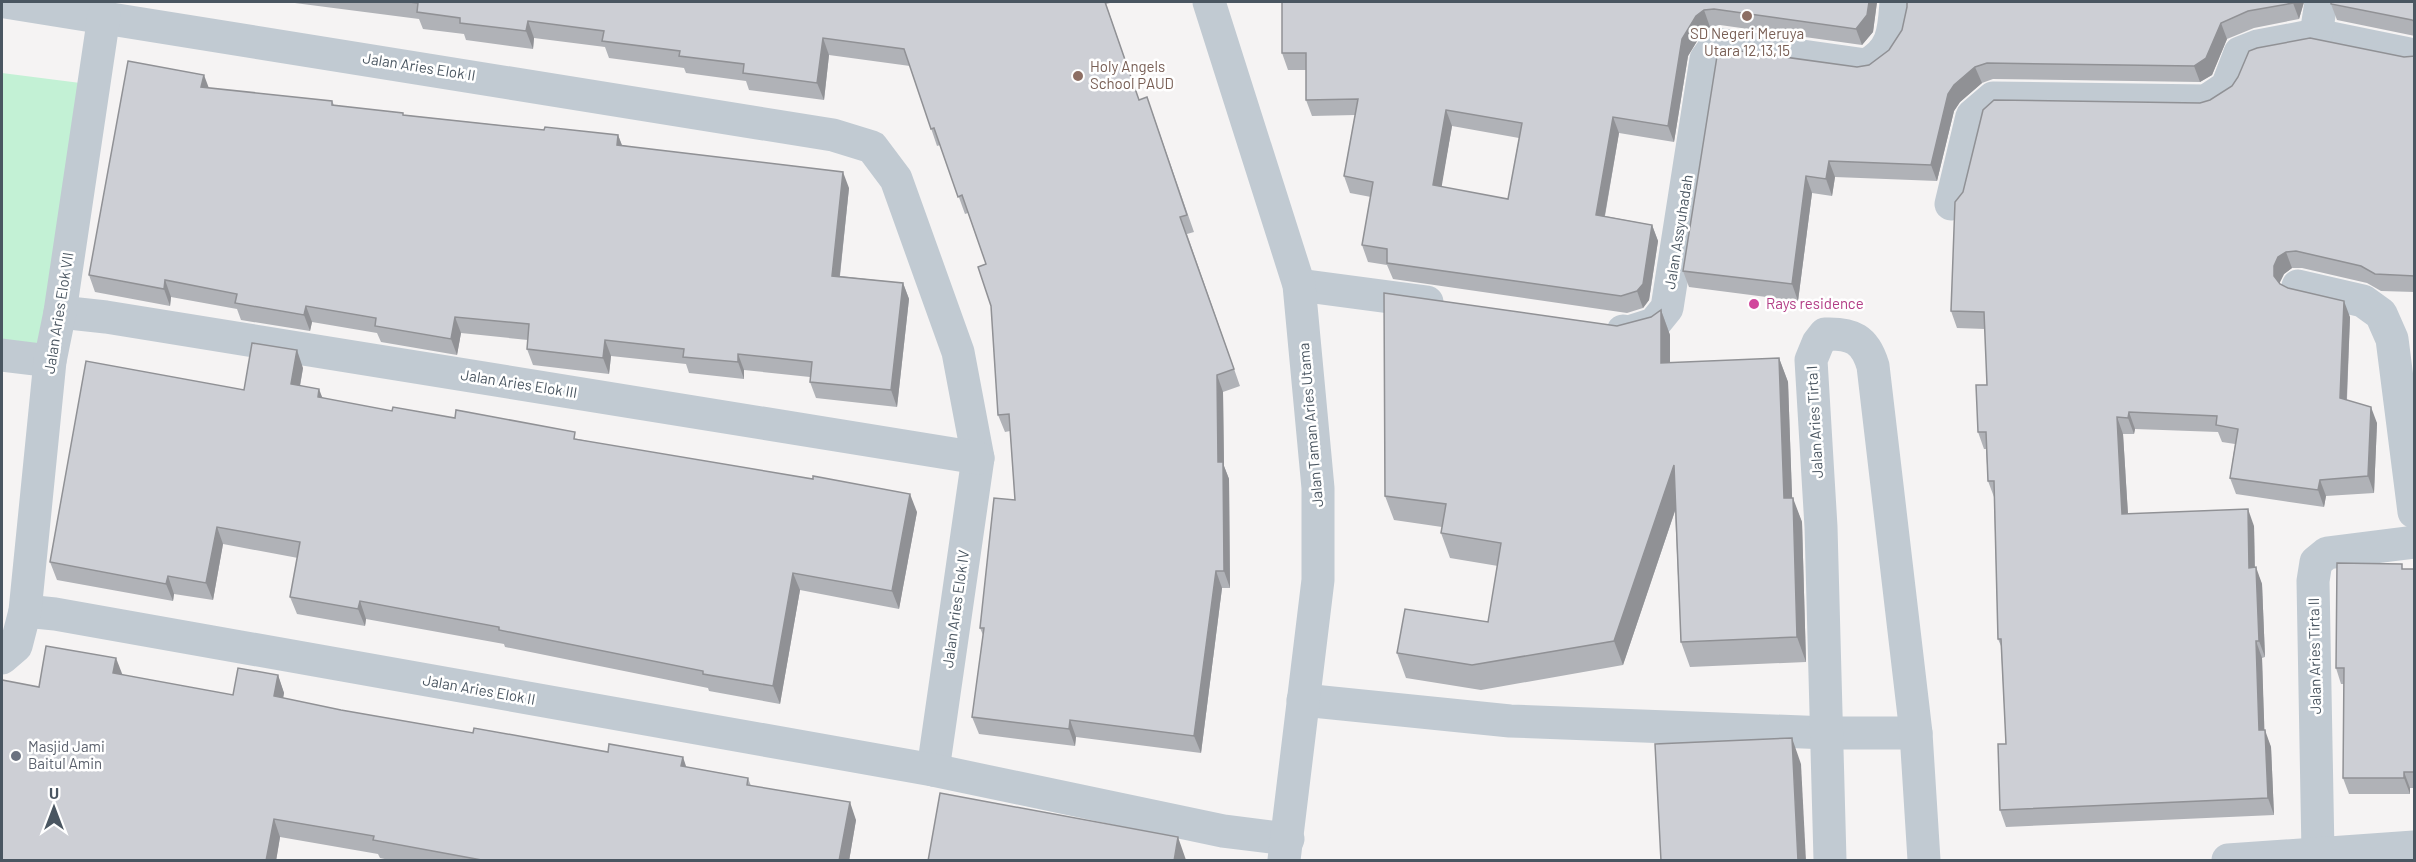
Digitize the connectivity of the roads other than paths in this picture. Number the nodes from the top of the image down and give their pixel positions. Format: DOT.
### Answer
graph roads {
  1 [pos="4,2"];
  2 [pos="1209,2"];
  3 [pos="1896,2"];
  4 [pos="2321,2"];
  5 [pos="104,16"];
  6 [pos="2316,34"];
  7 [pos="2415,55"];
  8 [pos="833,135"];
  9 [pos="1951,204"];
  10 [pos="1299,285"];
  11 [pos="2298,286"];
  12 [pos="1459,307"];
  13 [pos="60,312"];
  14 [pos="1595,327"];
  15 [pos="2,355"];
  16 [pos="50,361"];
  17 [pos="978,458"];
  18 [pos="2415,512"];
  19 [pos="2415,542"];
  20 [pos="25,611"];
  21 [pos="2,658"];
  22 [pos="1303,700"];
  23 [pos="1828,733"];
  24 [pos="1916,733"];
  25 [pos="933,770"];
  26 [pos="2415,847"];
  27 [pos="1286,850"];
  28 [pos="2318,853"];
  29 [pos="1830,861"];
  30 [pos="1924,861"];
  31 [pos="2228,861"];
  1 -- 5 [label="street, Jalan Aries Elok II"];
  2 -- 10 [label="street, Jalan Taman Aries Utama"];
  3 -- 14 [label="street, Jalan Assyuhadah"];
  4 -- 6 [label="street"];
  5 -- 8 [label="street, Jalan Aries Elok II"];
  5 -- 13 [label="street, Jalan Aries Elok VII"];
  6 -- 7 [label="street"];
  6 -- 9 [label="street"];
  8 -- 17 [label="street, Jalan Aries Elok IV"];
  10 -- 12 [label="street"];
  10 -- 22 [label="street, Jalan Taman Aries Utama"];
  11 -- 18 [label="street"];
  13 -- 16 [label="street, Jalan Aries Elok VII"];
  13 -- 17 [label="street, Jalan Aries Elok III"];
  15 -- 16 [label="street"];
  16 -- 20 [label="street, Jalan Aries Elok VII"];
  17 -- 25 [label="street, Jalan Aries Elok IV"];
  19 -- 28 [label="street, Jalan Aries Tirta II"];
  20 -- 21 [label="street, Jalan Aries Elok VII"];
  20 -- 25 [label="street, Jalan Aries Elok II"];
  22 -- 23 [label="street"];
  22 -- 27 [label="street, Jalan Taman Aries Utama"];
  23 -- 24 [label="street"];
  23 -- 24 [label="street, Jalan Aries Tirta I"];
  23 -- 29 [label="street"];
  24 -- 30 [label="street"];
  25 -- 27 [label="street"];
  26 -- 28 [label="street"];
  28 -- 31 [label="street"];
}
